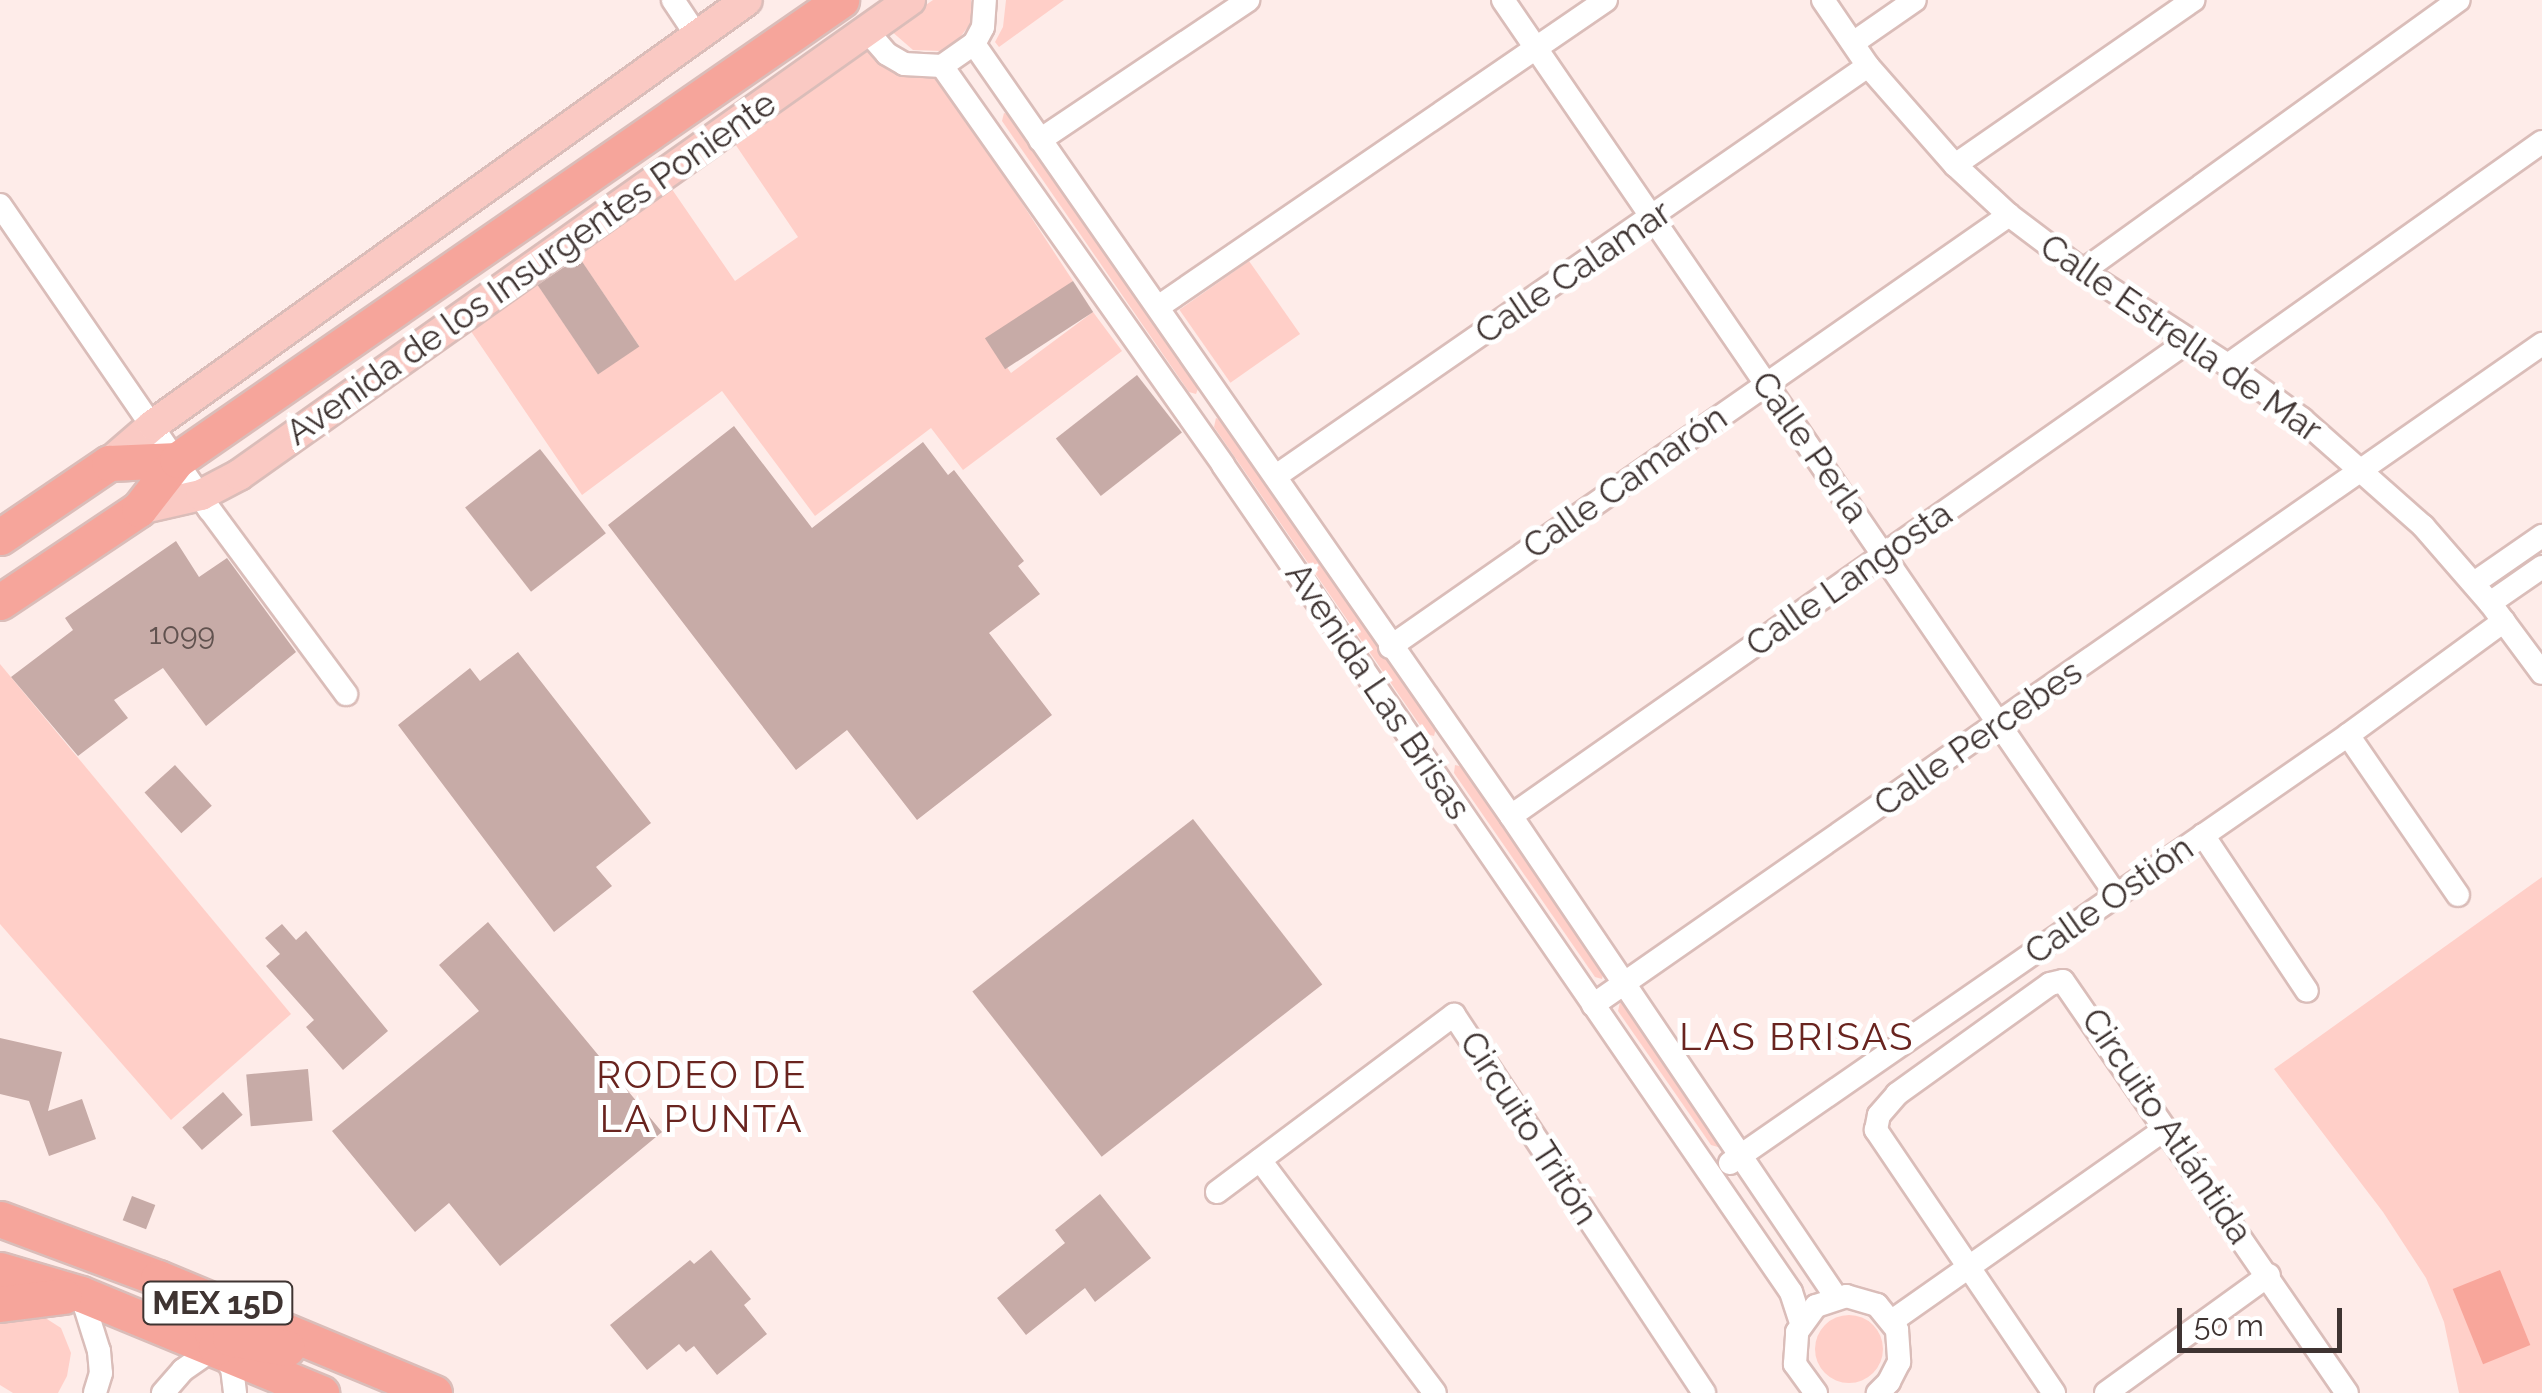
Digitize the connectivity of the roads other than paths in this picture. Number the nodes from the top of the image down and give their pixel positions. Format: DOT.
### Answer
graph roads {
  1 [pos="673,0"];
  2 [pos="747,0"];
  3 [pos="841,0"];
  4 [pos="910,0"];
  5 [pos="985,0"];
  6 [pos="1248,0"];
  7 [pos="1503,0"];
  8 [pos="1606,0"];
  9 [pos="1823,0"];
  10 [pos="1916,0"];
  11 [pos="2193,0"];
  12 [pos="2459,0"];
  13 [pos="867,31"];
  14 [pos="696,36"];
  15 [pos="1853,43"];
  16 [pos="974,44"];
  17 [pos="1537,50"];
  18 [pos="942,66"];
  19 [pos="1868,66"];
  20 [pos="1008,94"];
  21 [pos="976,115"];
  22 [pos="1040,140"];
  23 [pos="2542,142"];
  24 [pos="1955,165"];
  25 [pos="0,205"];
  26 [pos="2009,216"];
  27 [pos="1650,220"];
  28 [pos="2083,271"];
  29 [pos="1158,308"];
  30 [pos="2187,342"];
  31 [pos="2542,344"];
  32 [pos="2228,365"];
  33 [pos="1765,384"];
  34 [pos="153,425"];
  35 [pos="177,460"];
  36 [pos="109,463"];
  37 [pos="2362,471"];
  38 [pos="1276,476"];
  39 [pos="201,496"];
  40 [pos="139,510"];
  41 [pos="2542,536"];
  42 [pos="0,537"];
  43 [pos="1885,554"];
  44 [pos="2542,567"];
  45 [pos="2474,583"];
  46 [pos="0,602"];
  47 [pos="2497,612"];
  48 [pos="1390,647"];
  49 [pos="2542,673"];
  50 [pos="346,694"];
  51 [pos="2001,723"];
  52 [pos="2348,735"];
  53 [pos="1453,738"];
  54 [pos="1423,757"];
  55 [pos="1511,816"];
  56 [pos="2204,835"];
  57 [pos="2116,895"];
  58 [pos="2458,895"];
  59 [pos="1623,984"];
  60 [pos="2307,990"];
  61 [pos="1592,1004"];
  62 [pos="2165,1129"];
  63 [pos="1740,1158"];
  64 [pos="1260,1160"];
  65 [pos="1711,1176"];
  66 [pos="1217,1192"];
  67 [pos="0,1207"];
  68 [pos="0,1219"];
  69 [pos="0,1232"];
  70 [pos="1967,1268"];
  71 [pos="0,1270"];
  72 [pos="148,1274"];
  73 [pos="2270,1275"];
  74 [pos="81,1294"];
  75 [pos="1836,1298"];
  76 [pos="0,1304"];
  77 [pos="1892,1320"];
  78 [pos="1801,1322"];
  79 [pos="216,1347"];
  80 [pos="268,1383"];
  81 [pos="1898,1383"];
  82 [pos="1806,1390"];
  83 [pos="95,1393"];
  84 [pos="163,1393"];
  85 [pos="234,1393"];
  86 [pos="321,1393"];
  87 [pos="405,1393"];
  88 [pos="434,1393"];
  89 [pos="1435,1393"];
  90 [pos="1704,1393"];
  91 [pos="1878,1393"];
  92 [pos="2054,1393"];
  93 [pos="2106,1393"];
  94 [pos="2347,1393"];
  1 -- 14 [label="street"];
  2 -- 14 [label="main road"];
  3 -- 35 [label="highway, Avenida de los Insurgentes Poniente"];
  4 -- 13 [label="main road, Avenida de los Insurgentes Poniente"];
  5 -- 16 [label="street"];
  6 -- 22 [label="street"];
  7 -- 17 [label="street, Calle Perla"];
  8 -- 17 [label="street"];
  9 -- 15 [label="street, Calle Estrella de Mar"];
  10 -- 15 [label="street"];
  11 -- 24 [label="street"];
  12 -- 28 [label="street"];
  13 -- 18 [label="street"];
  13 -- 39 [label="main road, Avenida de los Insurgentes Poniente"];
  14 -- 34 [label="main road"];
  15 -- 19 [label="street, Calle Estrella de Mar"];
  16 -- 18 [label="street"];
  16 -- 20 [label="street, Avenida Las Brisas"];
  17 -- 27 [label="street, Calle Perla"];
  17 -- 29 [label="street"];
  18 -- 21 [label="street, Avenida Las Brisas"];
  19 -- 24 [label="street, Calle Estrella de Mar"];
  19 -- 27 [label="street, Calle Calamar"];
  20 -- 21 [label="street"];
  20 -- 22 [label="street, Avenida Las Brisas"];
  21 -- 54 [label="street, Avenida Las Brisas"];
  22 -- 29 [label="street, Avenida Las Brisas"];
  23 -- 32 [label="street"];
  24 -- 26 [label="street, Calle Estrella de Mar"];
  25 -- 34 [label="street"];
  26 -- 28 [label="street, Calle Estrella de Mar"];
  26 -- 33 [label="street, Calle Camarón"];
  27 -- 33 [label="street, Calle Perla"];
  27 -- 38 [label="street, Calle Calamar"];
  28 -- 30 [label="street, Calle Estrella de Mar"];
  29 -- 38 [label="street, Avenida Las Brisas"];
  30 -- 32 [label="street, Calle Estrella de Mar"];
  30 -- 43 [label="street, Calle Langosta"];
  31 -- 37 [label="street, Calle Percebes"];
  32 -- 37 [label="street, Calle Estrella de Mar"];
  33 -- 43 [label="street, Calle Perla"];
  33 -- 48 [label="street, Calle Camarón"];
  34 -- 35 [label="street"];
  34 -- 36 [label="main road"];
  35 -- 36 [label="highway"];
  35 -- 39 [label="street"];
  35 -- 40 [label="highway, Avenida de los Insurgentes Poniente"];
  36 -- 42 [label="highway"];
  37 -- 45 [label="street, Calle Estrella de Mar"];
  37 -- 51 [label="street, Calle Percebes"];
  38 -- 48 [label="street, Avenida Las Brisas"];
  39 -- 40 [label="main road, Avenida de los Insurgentes Poniente"];
  39 -- 50 [label="street"];
  40 -- 46 [label="highway, Avenida de los Insurgentes Poniente"];
  41 -- 45 [label="street"];
  43 -- 51 [label="street, Calle Perla"];
  43 -- 55 [label="street, Calle Langosta"];
  44 -- 47 [label="street, Calle Ostión"];
  45 -- 47 [label="street, Calle Estrella de Mar"];
  47 -- 49 [label="street, Calle Estrella de Mar"];
  47 -- 52 [label="street, Calle Ostión"];
  48 -- 53 [label="street, Avenida Las Brisas"];
  51 -- 57 [label="street, Calle Perla"];
  51 -- 59 [label="street, Calle Percebes"];
  52 -- 56 [label="street, Calle Ostión"];
  52 -- 58 [label="street"];
  53 -- 54 [label="street"];
  53 -- 55 [label="street, Avenida Las Brisas"];
  54 -- 61 [label="street, Avenida Las Brisas"];
  55 -- 59 [label="street, Avenida Las Brisas"];
  56 -- 57 [label="street, Calle Ostión"];
  56 -- 60 [label="street"];
  57 -- 63 [label="street, Calle Ostión"];
  59 -- 61 [label="street, Calle Percebes"];
  59 -- 63 [label="street, Avenida Las Brisas"];
  61 -- 65 [label="street, Avenida Las Brisas"];
  62 -- 70 [label="street"];
  62 -- 70 [label="street, Circuito Atlántida"];
  62 -- 73 [label="street, Circuito Atlántida"];
  63 -- 65 [label="street, Calle Ostión"];
  63 -- 75 [label="street, Avenida Las Brisas"];
  64 -- 66 [label="street, Circuito Tritón"];
  64 -- 89 [label="street"];
  64 -- 90 [label="street, Circuito Tritón"];
  65 -- 78 [label="street, Avenida Las Brisas"];
  67 -- 72 [label="highway"];
  68 -- 72 [label="highway, MEX 15D"];
  69 -- 79 [label="highway"];
  70 -- 77 [label="street"];
  70 -- 92 [label="street, Circuito Atlántida"];
  71 -- 74 [label="highway, MEX 15D"];
  72 -- 88 [label="highway, MEX 15D"];
  73 -- 93 [label="street"];
  73 -- 94 [label="street, Circuito Atlántida"];
  74 -- 76 [label="highway"];
  74 -- 79 [label="highway, MEX 15D"];
  74 -- 83 [label="street"];
  75 -- 77 [label="street"];
  75 -- 78 [label="street"];
  77 -- 81 [label="street"];
  78 -- 82 [label="street, Avenida Las Brisas"];
  79 -- 80 [label="highway, MEX 15D"];
  79 -- 84 [label="street"];
  79 -- 85 [label="street"];
  79 -- 87 [label="highway"];
  80 -- 86 [label="highway, MEX 15D"];
  81 -- 91 [label="street"];
}
